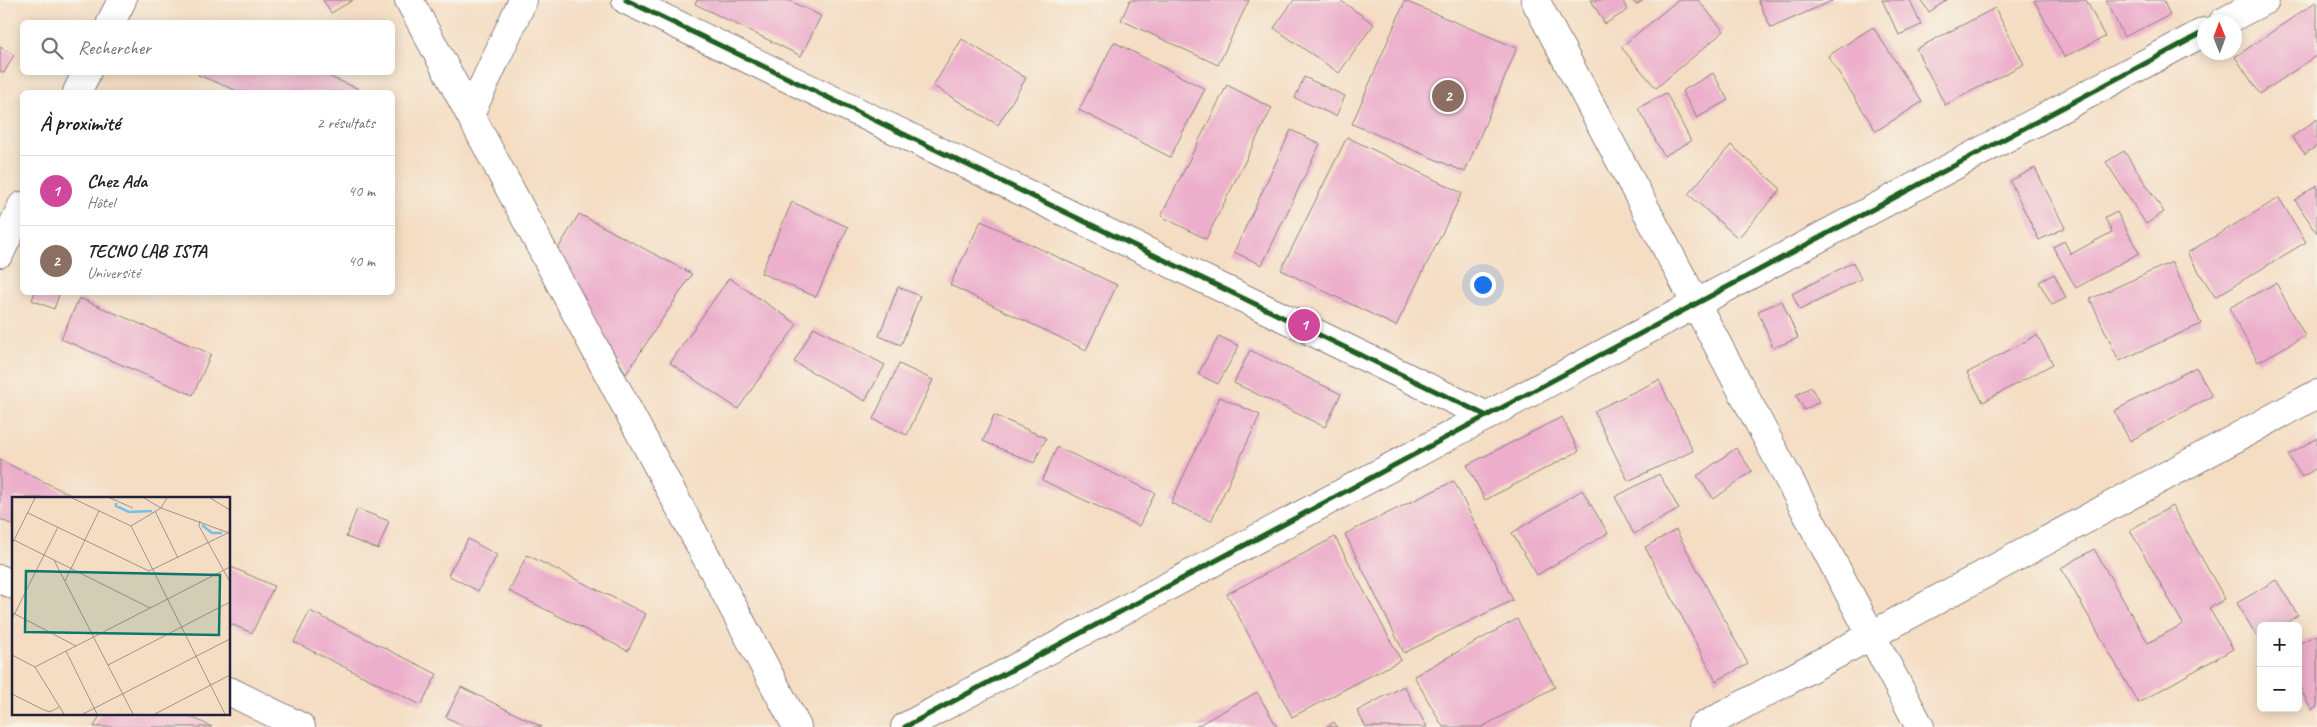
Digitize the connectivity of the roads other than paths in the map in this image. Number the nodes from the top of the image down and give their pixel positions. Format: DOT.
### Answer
graph roads {
  1 [pos="122,0"];
  2 [pos="409,0"];
  3 [pos="523,0"];
  4 [pos="626,0"];
  5 [pos="1535,0"];
  6 [pos="2265,0"];
  7 [pos="2236,15"];
  8 [pos="112,20"];
  9 [pos="2197,36"];
  10 [pos="86,75"];
  11 [pos="78,90"];
  12 [pos="470,114"];
  13 [pos="20,210"];
  14 [pos="0,253"];
  15 [pos="1696,304"];
  16 [pos="2317,394"];
  17 [pos="1487,416"];
  18 [pos="0,578"];
  19 [pos="12,584"];
  20 [pos="1871,636"];
  21 [pos="230,691"];
  22 [pos="302,727"];
  23 [pos="797,727"];
  24 [pos="905,727"];
  25 [pos="1702,727"];
  26 [pos="1920,727"];
  1 -- 8 [label="street"];
  2 -- 12 [label="street"];
  3 -- 12 [label="street"];
  4 -- 17 [label="street"];
  5 -- 15 [label="street"];
  6 -- 7 [label="street"];
  9 -- 15 [label="street"];
  10 -- 11 [label="street"];
  12 -- 23 [label="street"];
  13 -- 14 [label="street"];
  15 -- 17 [label="street"];
  15 -- 20 [label="street"];
  16 -- 20 [label="street"];
  17 -- 24 [label="street"];
  18 -- 19 [label="street"];
  20 -- 25 [label="street"];
  20 -- 26 [label="street"];
  21 -- 22 [label="street"];
}
